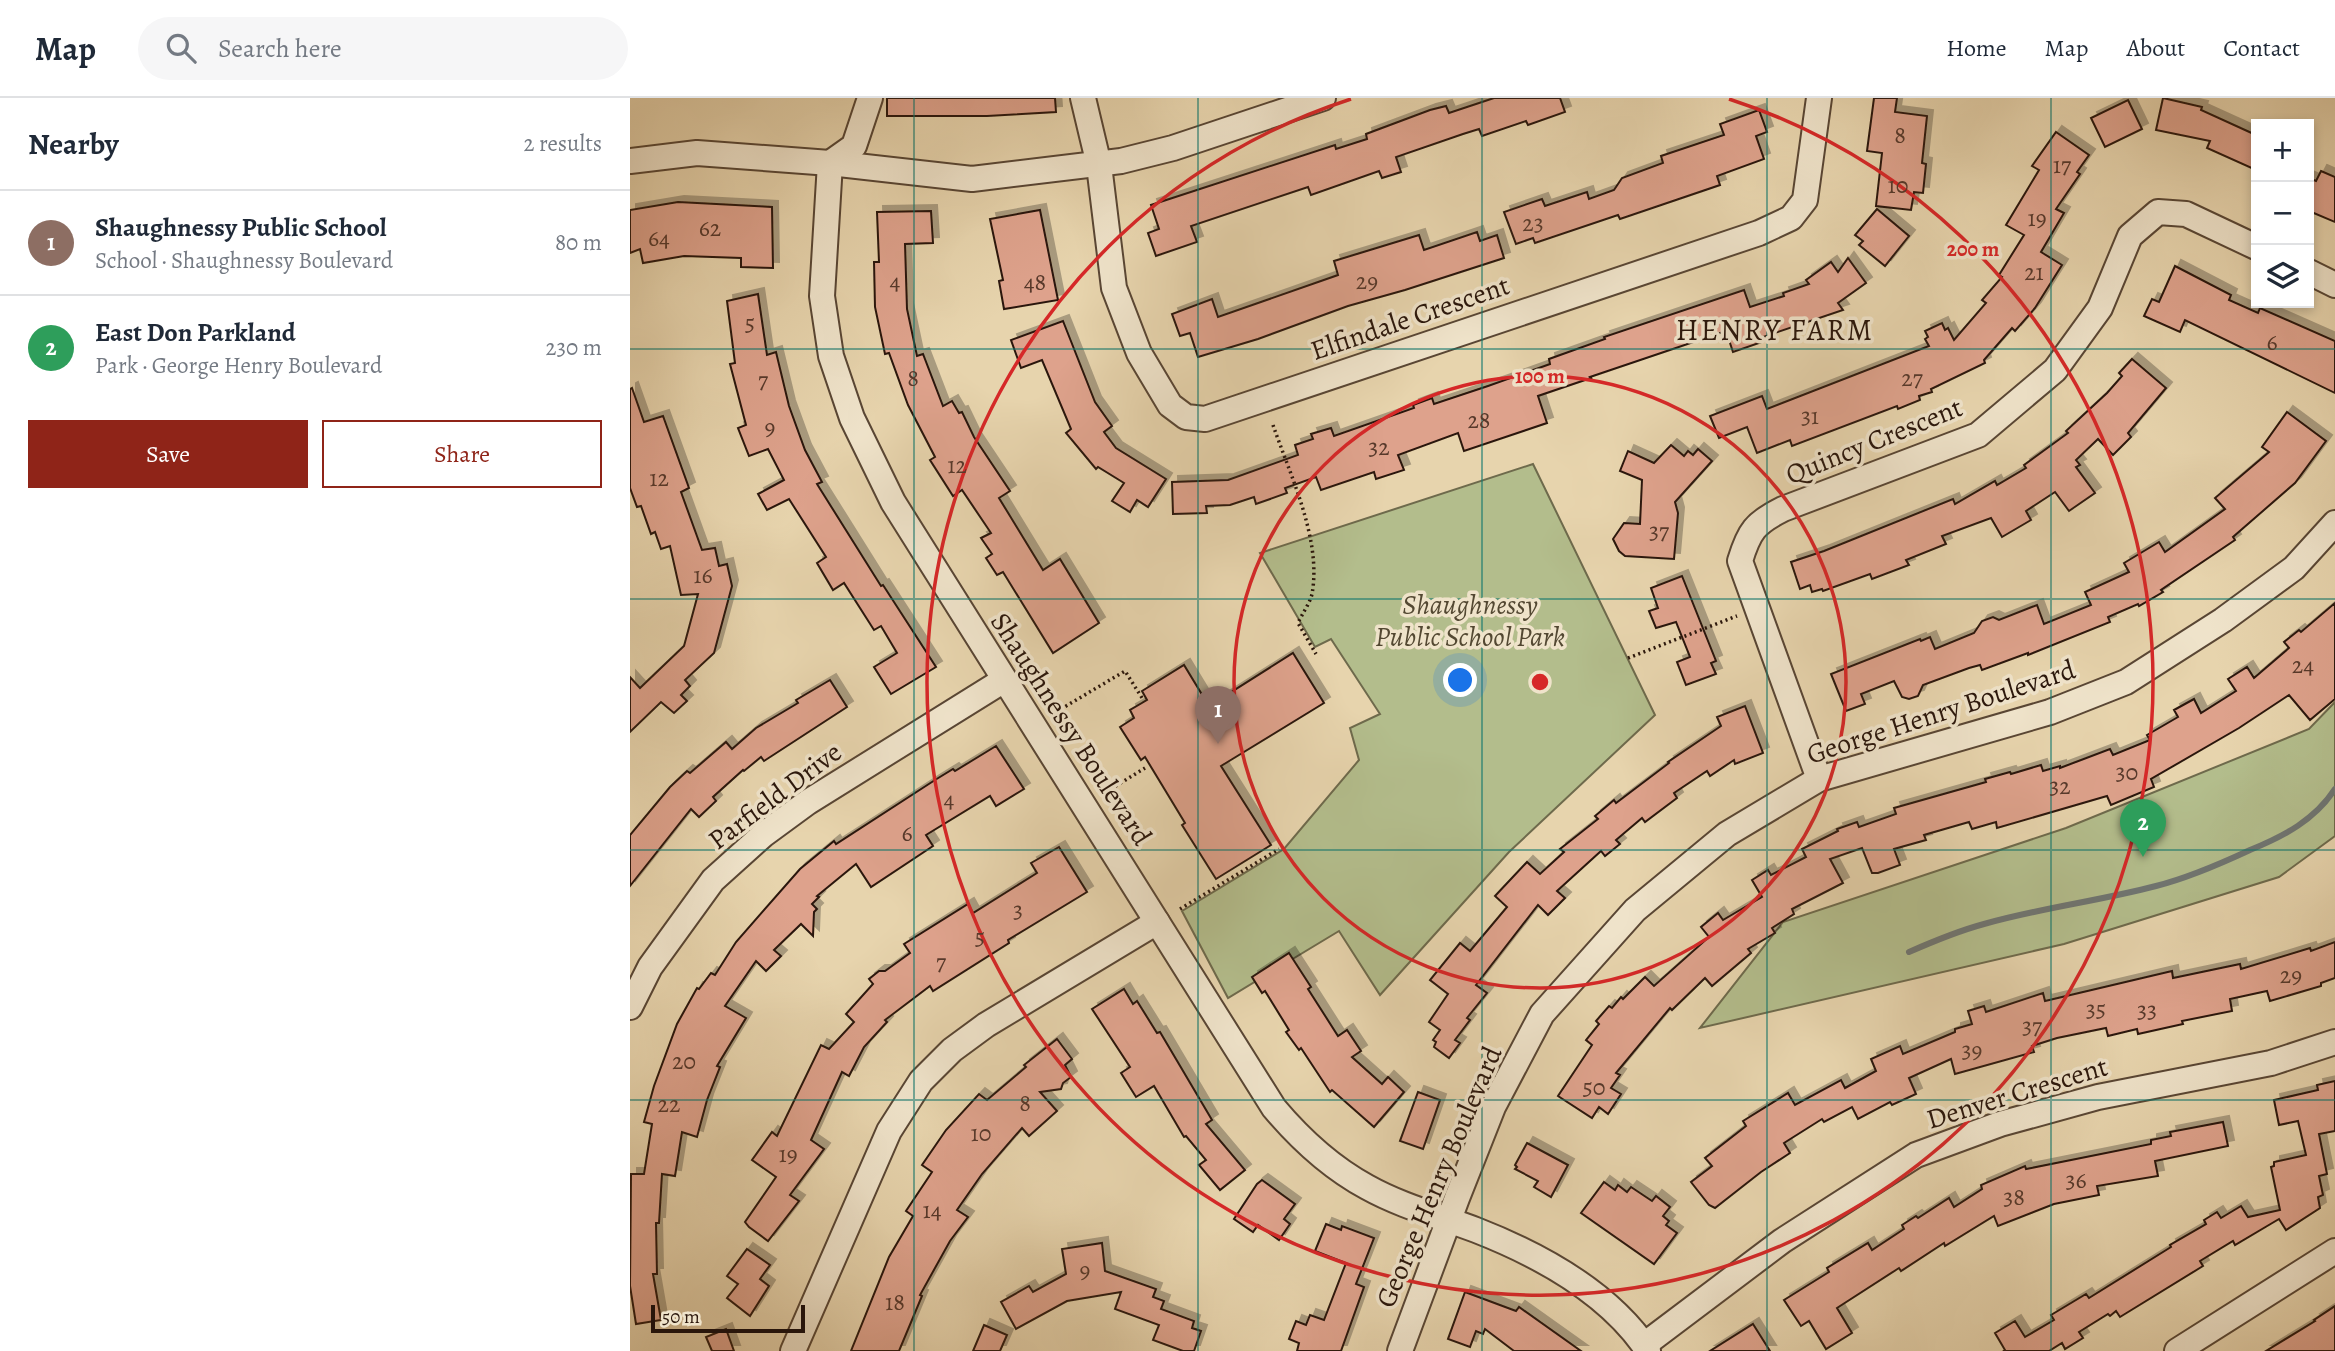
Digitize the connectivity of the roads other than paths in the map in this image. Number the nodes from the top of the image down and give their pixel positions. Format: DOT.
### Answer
graph roads {
  1 [pos="870,98"];
  2 [pos="1083,98"];
  3 [pos="1322,98"];
  4 [pos="1819,98"];
  5 [pos="630,161"];
  6 [pos="830,163"];
  7 [pos="1099,165"];
  8 [pos="2252,245"];
  9 [pos="2314,274"];
  10 [pos="2335,285"];
  11 [pos="2335,523"];
  12 [pos="1004,680"];
  13 [pos="1819,779"];
  14 [pos="1157,922"];
  15 [pos="630,1007"];
  16 [pos="2335,1042"];
  17 [pos="1449,1220"];
  18 [pos="2335,1251"];
  19 [pos="1646,1348"];
  20 [pos="793,1351"];
  21 [pos="1400,1351"];
  22 [pos="2177,1351"];
  1 -- 6 [label="street"];
  2 -- 7 [label="street, Elfindale Crescent"];
  3 -- 7 [label="street"];
  4 -- 7 [label="street, Elfindale Crescent"];
  5 -- 6 [label="street"];
  6 -- 7 [label="street"];
  6 -- 12 [label="street, Shaughnessy Boulevard"];
  8 -- 13 [label="street, Quincy Crescent"];
  9 -- 10 [label="street"];
  11 -- 13 [label="street, George Henry Boulevard"];
  12 -- 14 [label="street, Shaughnessy Boulevard"];
  12 -- 15 [label="street, Parfield Drive"];
  13 -- 17 [label="street, George Henry Boulevard"];
  14 -- 17 [label="street, Shaughnessy Boulevard"];
  14 -- 20 [label="street"];
  16 -- 19 [label="street, Denver Crescent"];
  17 -- 19 [label="street, Shaughnessy Boulevard"];
  17 -- 21 [label="street, George Henry Boulevard"];
  18 -- 22 [label="street"];
}
